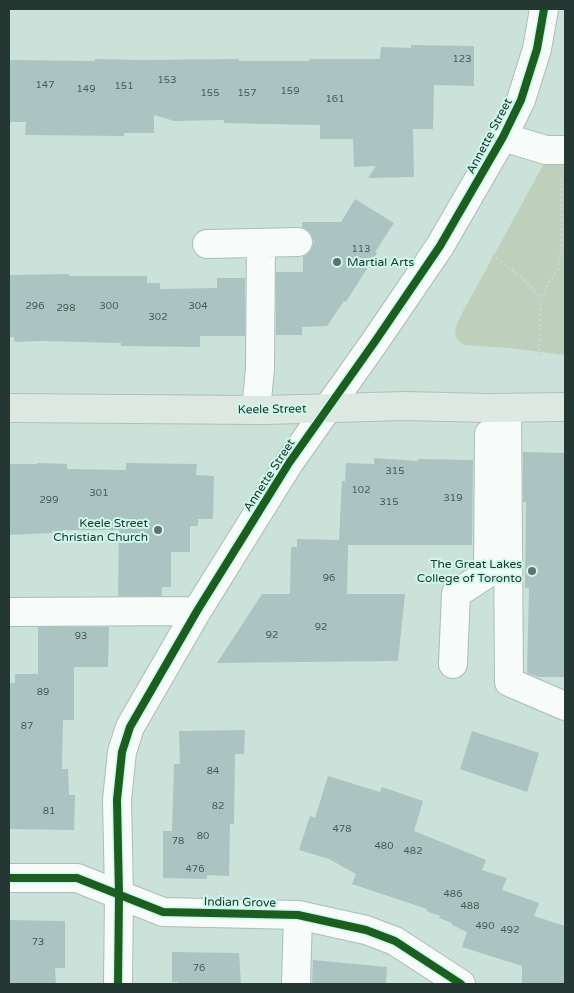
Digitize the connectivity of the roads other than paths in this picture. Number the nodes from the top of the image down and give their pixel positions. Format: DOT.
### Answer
graph roads {
  1 [pos="544,9"];
  2 [pos="502,137"];
  3 [pos="563,150"];
  4 [pos="298,242"];
  5 [pos="261,243"];
  6 [pos="206,244"];
  7 [pos="565,407"];
  8 [pos="9,408"];
  9 [pos="498,408"];
  10 [pos="327,409"];
  11 [pos="256,410"];
  12 [pos="197,611"];
  13 [pos="9,612"];
  14 [pos="453,664"];
  15 [pos="565,706"];
  16 [pos="9,878"];
  17 [pos="119,896"];
  18 [pos="298,915"];
  19 [pos="118,984"];
  20 [pos="296,984"];
  21 [pos="461,984"];
  1 -- 2 [label="street, Annette Street"];
  2 -- 3 [label="street"];
  2 -- 10 [label="street, Annette Street"];
  4 -- 5 [label="street"];
  5 -- 6 [label="street"];
  5 -- 11 [label="street"];
  7 -- 9 [label="main road, Keele Street"];
  8 -- 11 [label="main road, Keele Street"];
  9 -- 10 [label="main road, Keele Street"];
  9 -- 14 [label="street"];
  9 -- 15 [label="street"];
  10 -- 11 [label="main road, Keele Street"];
  10 -- 12 [label="street, Annette Street"];
  12 -- 13 [label="street"];
  12 -- 17 [label="street, Annette Street"];
  16 -- 17 [label="street, Indian Grove"];
  17 -- 18 [label="street, Indian Grove"];
  17 -- 19 [label="street, Annette Street"];
  18 -- 20 [label="street"];
  18 -- 21 [label="street, Indian Grove"];
}
